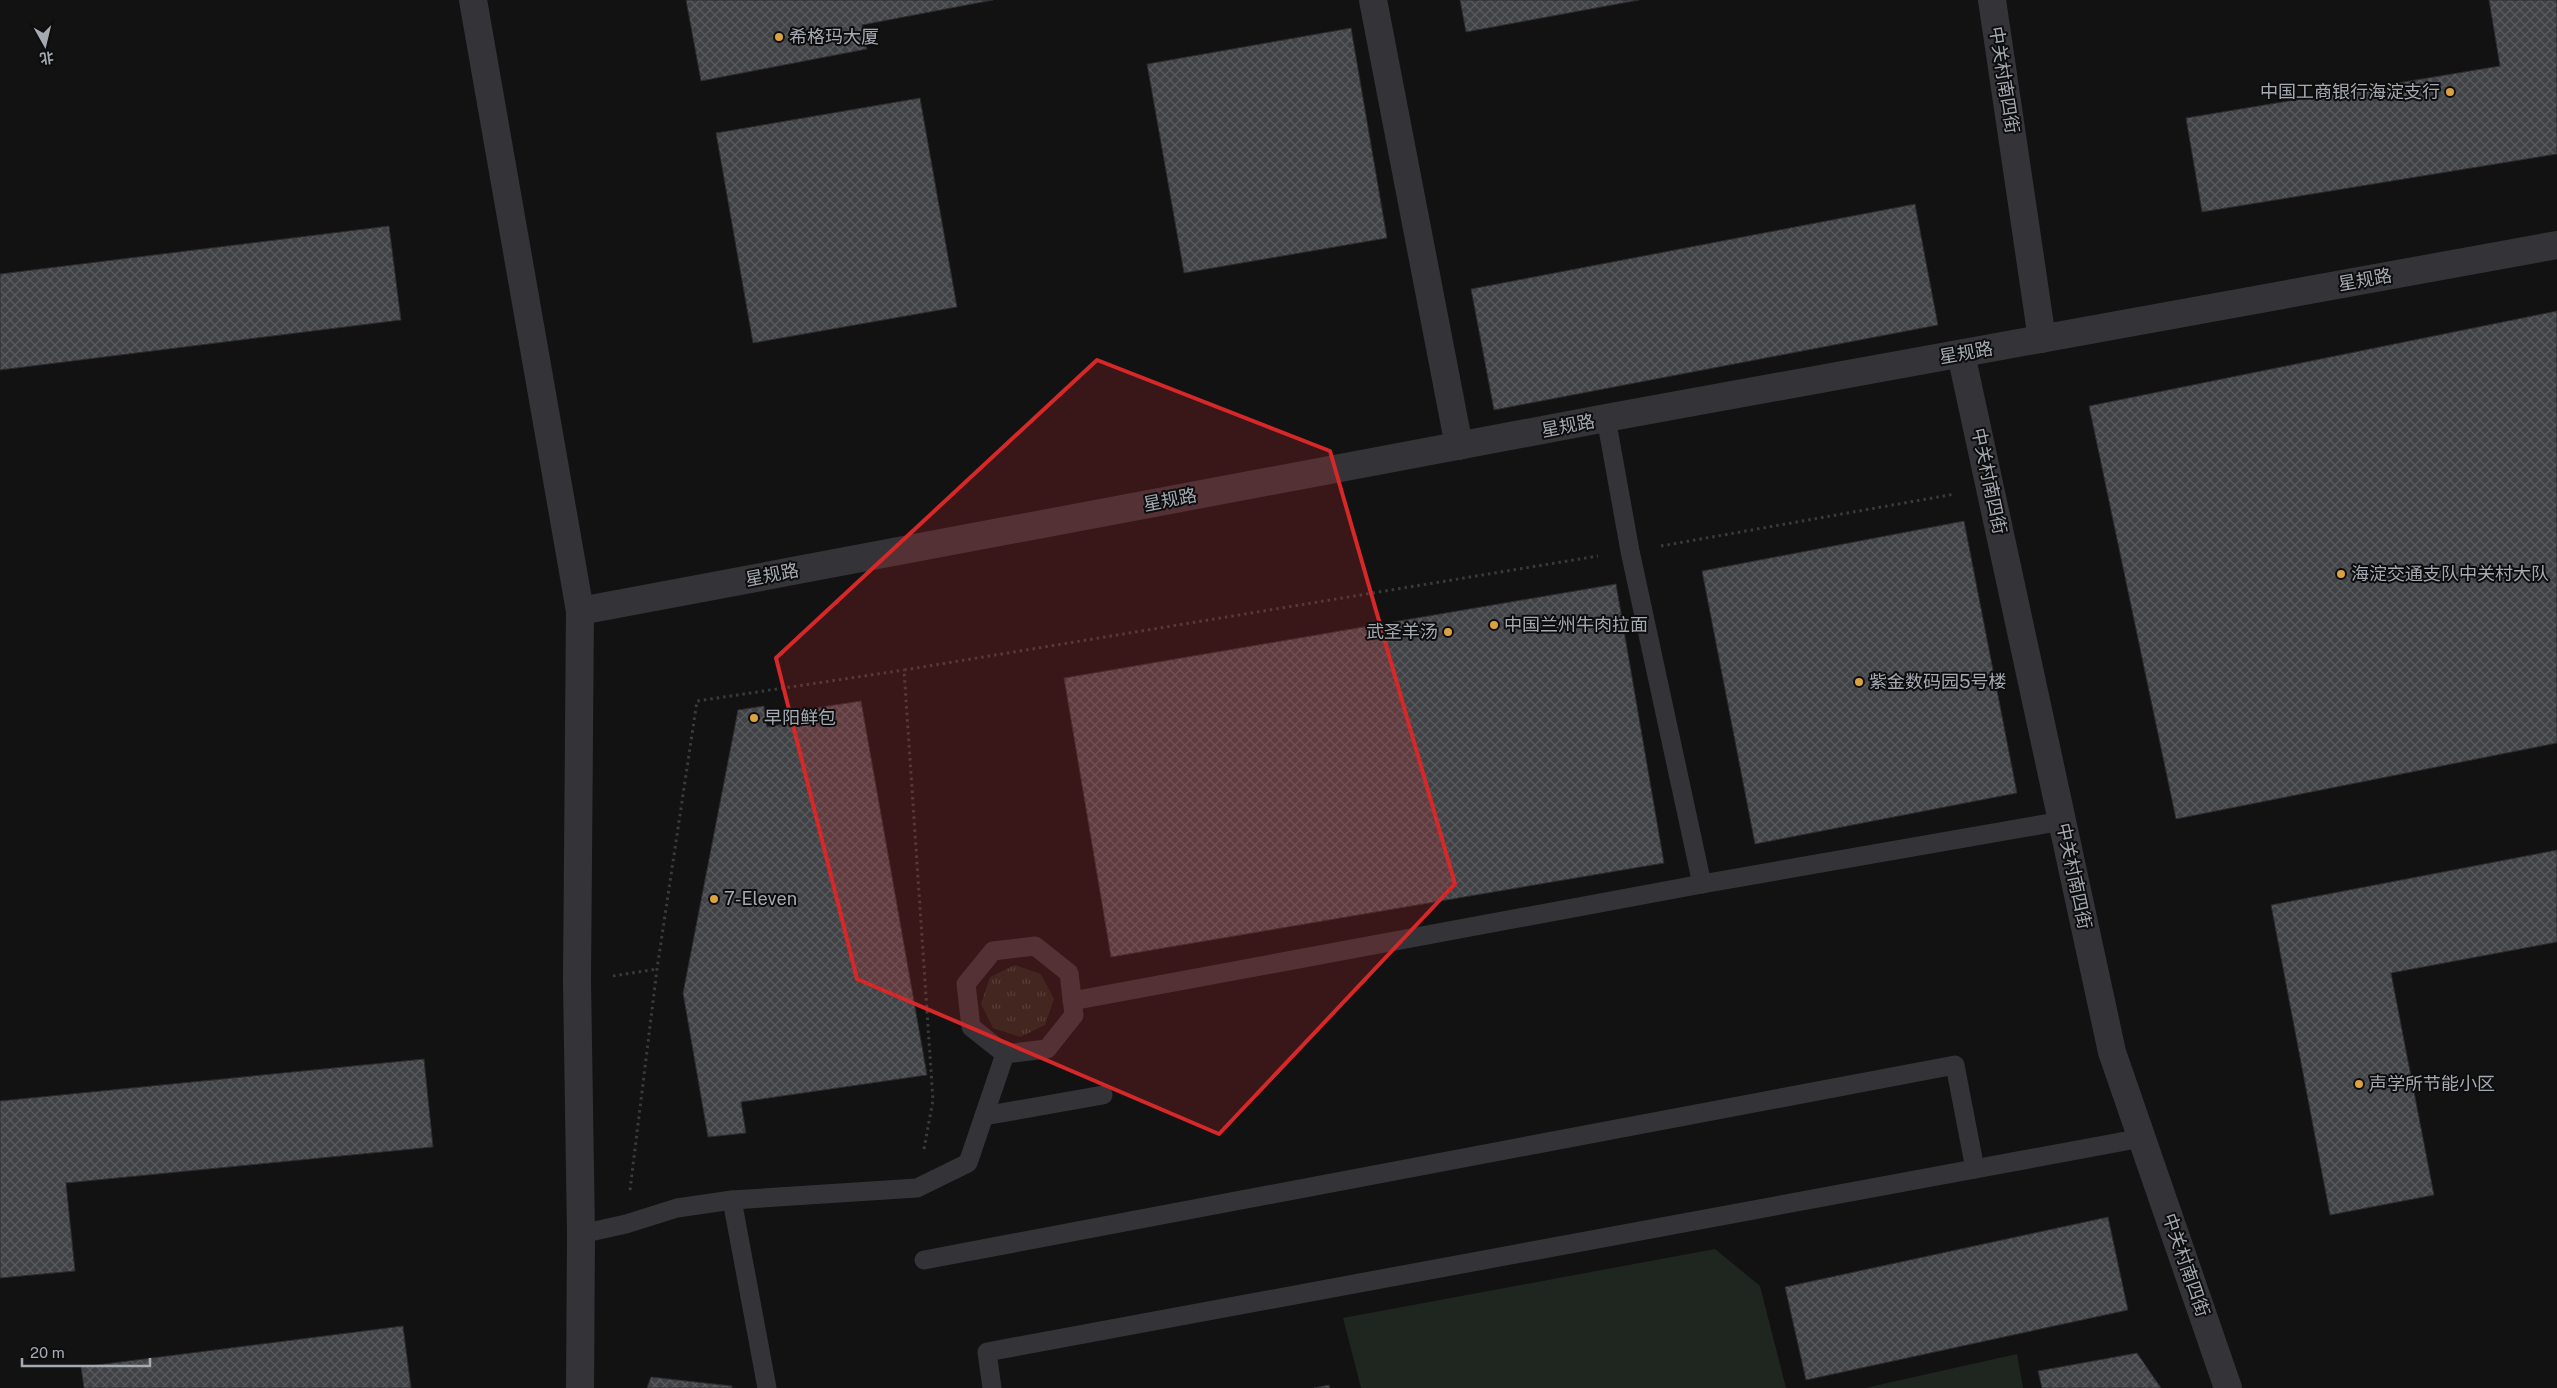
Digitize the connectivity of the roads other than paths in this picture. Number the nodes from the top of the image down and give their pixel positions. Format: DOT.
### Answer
graph roads {
  1 [pos="474,0"];
  2 [pos="1373,0"];
  3 [pos="1992,0"];
  4 [pos="2557,245"];
  5 [pos="2042,339"];
  6 [pos="1961,354"];
  7 [pos="1606,418"];
  8 [pos="1459,446"];
  9 [pos="580,611"];
  10 [pos="2062,821"];
  11 [pos="1702,884"];
  12 [pos="1072,1001"];
  13 [pos="1004,1054"];
  14 [pos="1103,1095"];
  15 [pos="984,1116"];
  16 [pos="2142,1138"];
  17 [pos="1975,1170"];
  18 [pos="732,1200"];
  19 [pos="581,1234"];
  20 [pos="924,1260"];
  21 [pos="580,1388"];
  22 [pos="767,1388"];
  23 [pos="992,1388"];
  24 [pos="2228,1388"];
  1 -- 9 [label="street"];
  2 -- 8 [label="street"];
  3 -- 5 [label="street, 中关村南四街"];
  4 -- 5 [label="street, 星规路"];
  5 -- 6 [label="street, 星规路"];
  6 -- 7 [label="street, 星规路"];
  6 -- 10 [label="street, 中关村南四街"];
  7 -- 8 [label="street, 星规路"];
  7 -- 11 [label="lane"];
  8 -- 9 [label="street, 星规路"];
  9 -- 19 [label="street"];
  10 -- 11 [label="lane"];
  10 -- 16 [label="street, 中关村南四街"];
  11 -- 12 [label="lane"];
  12 -- 13 [label="lane"];
  12 -- 13 [label="lane"];
  13 -- 15 [label="lane"];
  14 -- 15 [label="lane"];
  15 -- 18 [label="lane"];
  16 -- 17 [label="lane"];
  16 -- 24 [label="street, 中关村南四街"];
  17 -- 20 [label="lane"];
  17 -- 23 [label="lane"];
  18 -- 19 [label="lane"];
  18 -- 22 [label="lane"];
  19 -- 21 [label="street"];
}
